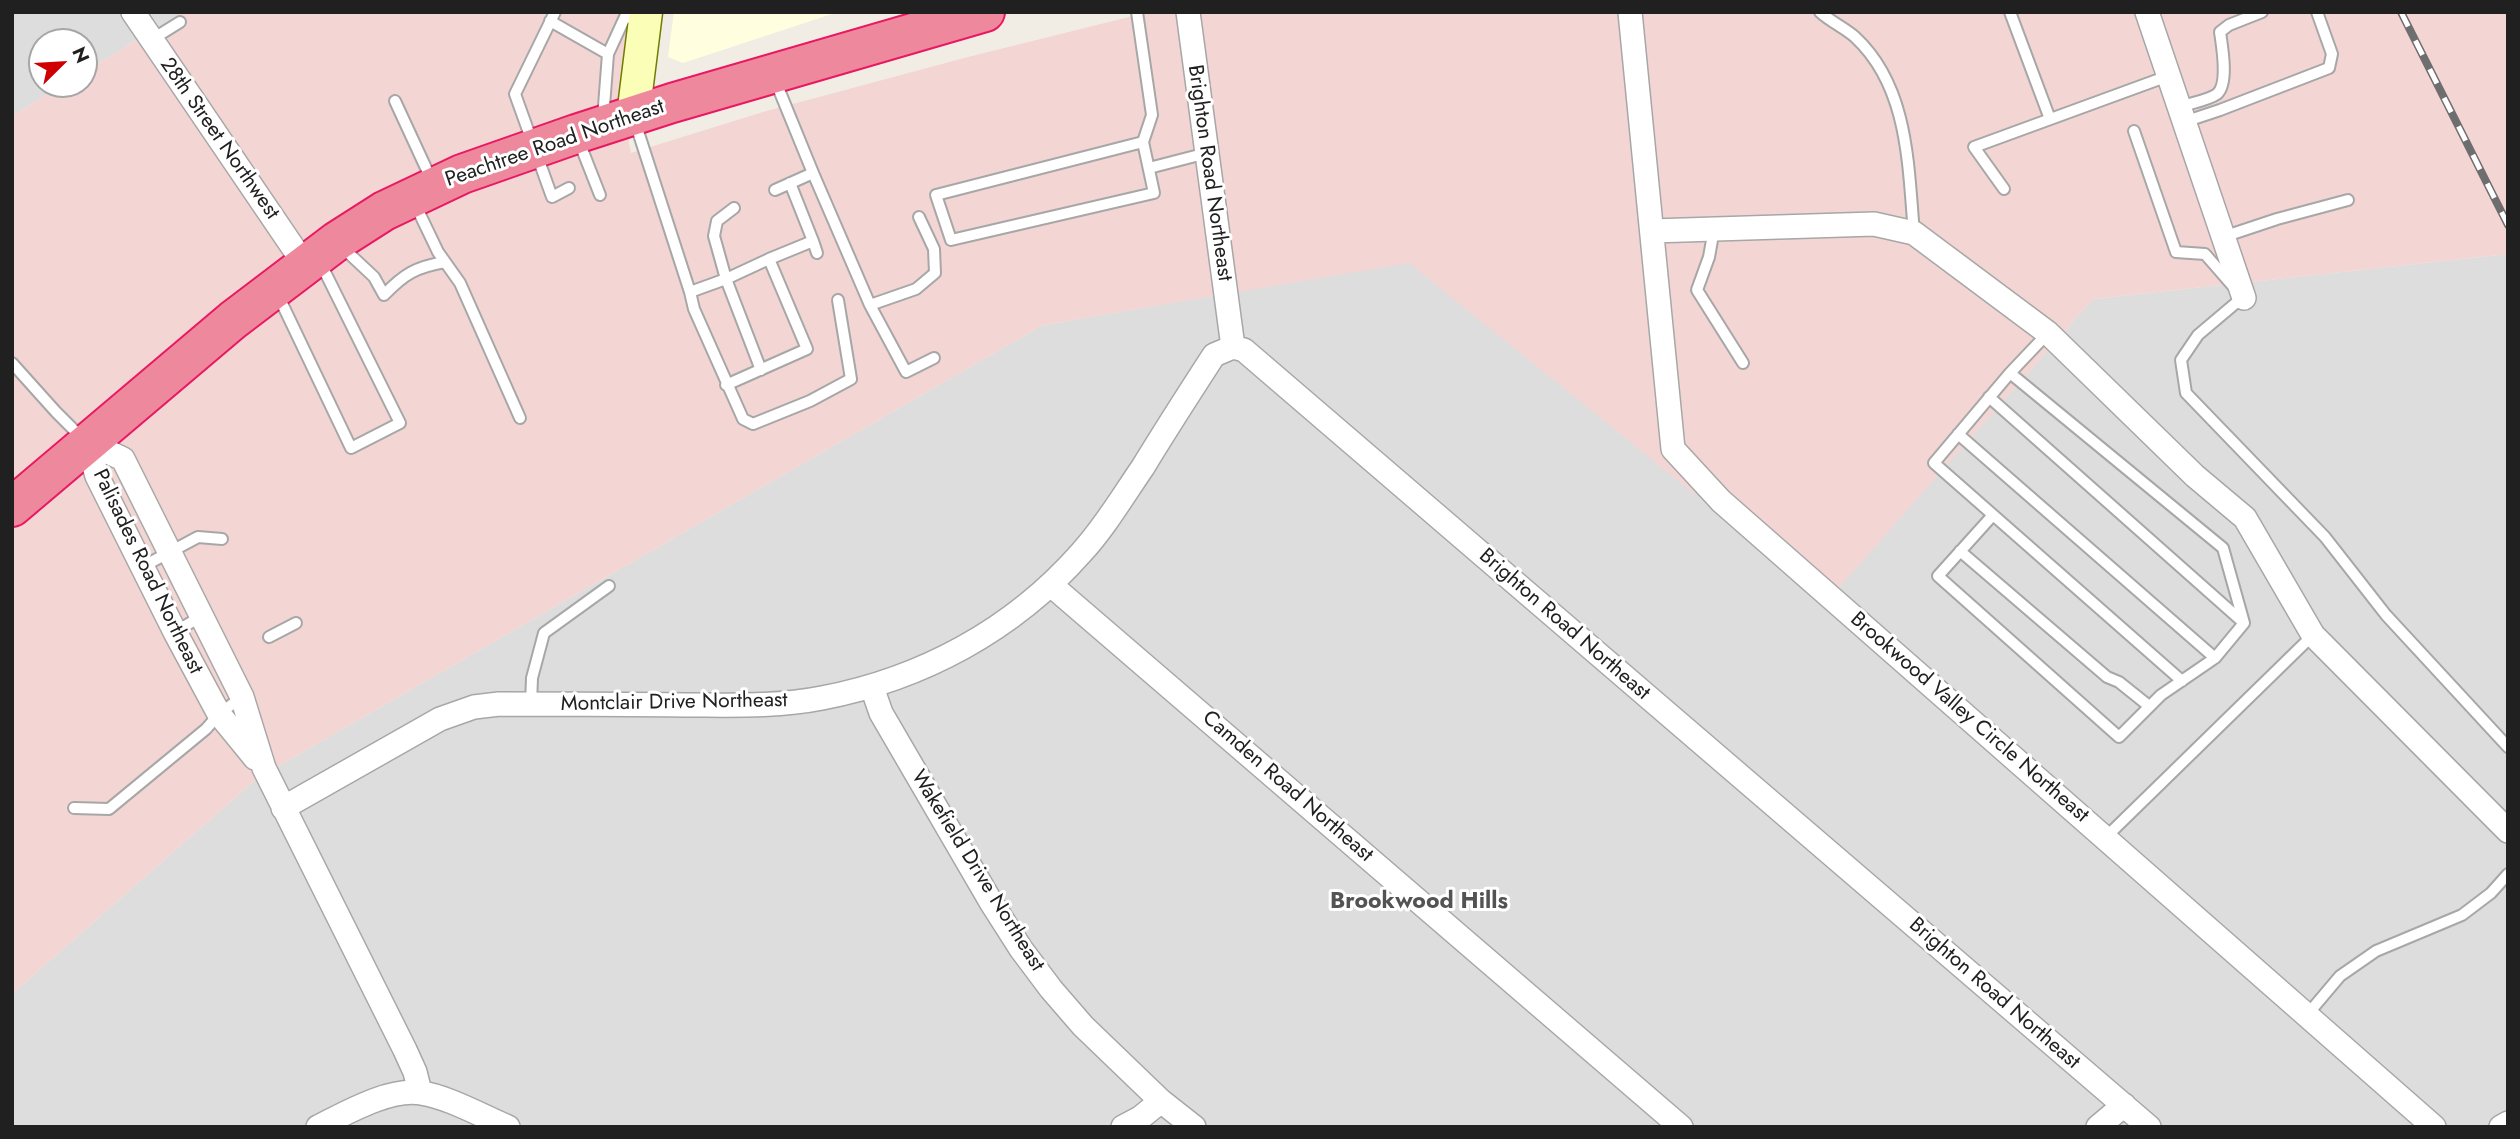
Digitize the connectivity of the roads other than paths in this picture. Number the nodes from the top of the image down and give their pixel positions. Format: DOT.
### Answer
graph roads {
  1 [pos="133,12"];
  2 [pos="985,12"];
  3 [pos="1137,12"];
  4 [pos="1188,12"];
  5 [pos="1630,12"];
  6 [pos="1820,12"];
  7 [pos="2010,12"];
  8 [pos="2147,12"];
  9 [pos="2262,12"];
  10 [pos="2317,12"];
  11 [pos="645,16"];
  12 [pos="552,17"];
  13 [pos="180,22"];
  14 [pos="151,40"];
  15 [pos="608,54"];
  16 [pos="773,74"];
  17 [pos="2168,76"];
  18 [pos="395,101"];
  19 [pos="2181,114"];
  20 [pos="2050,119"];
  21 [pos="604,125"];
  22 [pos="2134,131"];
  23 [pos="1143,142"];
  24 [pos="533,148"];
  25 [pos="1206,153"];
  26 [pos="1149,168"];
  27 [pos="813,173"];
  28 [pos="790,183"];
  29 [pos="569,188"];
  30 [pos="2004,189"];
  31 [pos="775,190"];
  32 [pos="423,192"];
  33 [pos="600,195"];
  34 [pos="2348,200"];
  35 [pos="734,208"];
  36 [pos="919,217"];
  37 [pos="1714,229"];
  38 [pos="1652,232"];
  39 [pos="1914,233"];
  40 [pos="2223,237"];
  41 [pos="813,241"];
  42 [pos="817,253"];
  43 [pos="320,254"];
  44 [pos="769,259"];
  45 [pos="445,262"];
  46 [pos="726,279"];
  47 [pos="274,287"];
  48 [pos="691,292"];
  49 [pos="2244,298"];
  50 [pos="838,300"];
  51 [pos="870,305"];
  52 [pos="2048,333"];
  53 [pos="1233,347"];
  54 [pos="934,358"];
  55 [pos="12,363"];
  56 [pos="1744,363"];
  57 [pos="761,370"];
  58 [pos="2010,373"];
  59 [pos="726,385"];
  60 [pos="1989,397"];
  61 [pos="520,418"];
  62 [pos="1958,434"];
  63 [pos="87,442"];
  64 [pos="20,495"];
  65 [pos="1993,515"];
  66 [pos="222,539"];
  67 [pos="1961,551"];
  68 [pos="169,552"];
  69 [pos="142,567"];
  70 [pos="1051,585"];
  71 [pos="609,586"];
  72 [pos="200,617"];
  73 [pos="296,623"];
  74 [pos="2244,624"];
  75 [pos="175,632"];
  76 [pos="2313,635"];
  77 [pos="269,637"];
  78 [pos="2215,658"];
  79 [pos="2182,681"];
  80 [pos="872,687"];
  81 [pos="242,697"];
  82 [pos="531,704"];
  83 [pos="2149,706"];
  84 [pos="219,713"];
  85 [pos="2508,747"];
  86 [pos="264,768"];
  87 [pos="74,808"];
  88 [pos="283,808"];
  89 [pos="2508,831"];
  90 [pos="2105,838"];
  91 [pos="2508,874"];
  92 [pos="2307,1015"];
  93 [pos="420,1093"];
  94 [pos="1161,1101"];
  95 [pos="2123,1105"];
  96 [pos="2508,1124"];
  97 [pos="318,1127"];
  98 [pos="508,1127"];
  99 [pos="1123,1127"];
  100 [pos="1194,1127"];
  101 [pos="1681,1127"];
  102 [pos="2098,1127"];
  103 [pos="2149,1127"];
  104 [pos="2434,1127"];
  105 [pos="2501,1127"];
  1 -- 14 [label="street, 28th Street Northwest"];
  2 -- 16 [label="highway, Peachtree Road Northeast"];
  3 -- 23 [label="lane"];
  4 -- 25 [label="street, Brighton Road Northeast"];
  5 -- 38 [label="street, Brookwood Valley Circle Northeast"];
  6 -- 39 [label="lane"];
  7 -- 20 [label="lane"];
  8 -- 17 [label="street"];
  9 -- 19 [label="lane"];
  10 -- 19 [label="lane"];
  11 -- 15 [label="lane"];
  11 -- 21 [label="street"];
  12 -- 15 [label="lane"];
  12 -- 24 [label="lane"];
  13 -- 14 [label="lane"];
  14 -- 43 [label="street, 28th Street Northwest"];
  15 -- 21 [label="lane"];
  16 -- 21 [label="highway, Peachtree Road Northeast"];
  16 -- 27 [label="lane"];
  17 -- 19 [label="street"];
  17 -- 20 [label="lane"];
  18 -- 32 [label="lane"];
  19 -- 40 [label="street"];
  20 -- 30 [label="lane"];
  21 -- 24 [label="highway, Peachtree Road Northeast"];
  21 -- 33 [label="lane"];
  21 -- 48 [label="lane"];
  22 -- 49 [label="lane"];
  23 -- 26 [label="lane"];
  23 -- 26 [label="lane"];
  24 -- 29 [label="lane"];
  24 -- 32 [label="highway, Peachtree Road Northeast"];
  25 -- 26 [label="lane"];
  25 -- 53 [label="street, Brighton Road Northeast"];
  27 -- 28 [label="lane"];
  27 -- 51 [label="lane"];
  28 -- 31 [label="lane"];
  28 -- 41 [label="lane"];
  32 -- 43 [label="highway, Peachtree Road Northeast"];
  32 -- 45 [label="lane"];
  34 -- 40 [label="lane"];
  35 -- 46 [label="lane"];
  36 -- 51 [label="lane"];
  37 -- 38 [label="street"];
  37 -- 39 [label="street"];
  37 -- 56 [label="lane"];
  38 -- 90 [label="street, Brookwood Valley Circle Northeast"];
  39 -- 52 [label="street"];
  40 -- 49 [label="street"];
  41 -- 42 [label="lane"];
  41 -- 44 [label="lane"];
  43 -- 45 [label="lane"];
  43 -- 47 [label="highway, Peachtree Road Northeast"];
  43 -- 47 [label="lane"];
  44 -- 46 [label="lane"];
  44 -- 57 [label="lane"];
  45 -- 61 [label="lane"];
  46 -- 48 [label="lane"];
  46 -- 57 [label="lane"];
  47 -- 63 [label="highway, Peachtree Road Northeast"];
  48 -- 59 [label="lane"];
  49 -- 85 [label="lane"];
  50 -- 59 [label="lane"];
  51 -- 54 [label="lane"];
  52 -- 58 [label="lane"];
  52 -- 76 [label="street"];
  53 -- 70 [label="street, Montclair Drive Northeast"];
  53 -- 95 [label="street, Brighton Road Northeast"];
  55 -- 63 [label="lane"];
  57 -- 59 [label="lane"];
  58 -- 60 [label="lane"];
  58 -- 74 [label="lane"];
  60 -- 62 [label="lane"];
  60 -- 74 [label="lane"];
  62 -- 65 [label="lane"];
  62 -- 78 [label="lane"];
  63 -- 64 [label="highway, Peachtree Road Northeast"];
  63 -- 68 [label="street, Palisades Road Northeast"];
  63 -- 69 [label="street, Palisades Road Northeast"];
  65 -- 67 [label="lane"];
  65 -- 79 [label="lane"];
  66 -- 68 [label="lane"];
  67 -- 83 [label="lane"];
  67 -- 83 [label="lane"];
  68 -- 69 [label="lane"];
  68 -- 72 [label="street, Palisades Road Northeast"];
  69 -- 75 [label="street, Palisades Road Northeast"];
  70 -- 80 [label="street, Montclair Drive Northeast"];
  70 -- 101 [label="street, Camden Road Northeast"];
  71 -- 82 [label="lane"];
  72 -- 75 [label="lane"];
  72 -- 81 [label="street, Palisades Road Northeast"];
  73 -- 77 [label="lane"];
  74 -- 78 [label="lane"];
  75 -- 84 [label="street, Palisades Road Northeast"];
  76 -- 89 [label="street"];
  76 -- 90 [label="lane"];
  78 -- 79 [label="lane"];
  79 -- 83 [label="lane"];
  80 -- 82 [label="street, Montclair Drive Northeast"];
  80 -- 94 [label="street, Wakefield Drive Northeast"];
  81 -- 84 [label="lane"];
  81 -- 86 [label="street, Palisades Road Northeast"];
  82 -- 88 [label="street, Montclair Drive Northeast"];
  84 -- 86 [label="street, Palisades Road Northeast"];
  84 -- 87 [label="lane"];
  86 -- 88 [label="street, Palisades Road Northeast"];
  88 -- 93 [label="street, Palisades Road Northeast"];
  90 -- 92 [label="street, Brookwood Valley Circle Northeast"];
  91 -- 92 [label="lane"];
  92 -- 104 [label="street, Brookwood Valley Circle Northeast"];
  93 -- 97 [label="street"];
  93 -- 98 [label="street"];
  94 -- 99 [label="street"];
  94 -- 100 [label="street, Wakefield Drive Northeast"];
  95 -- 102 [label="street"];
  95 -- 103 [label="street, Brighton Road Northeast"];
  96 -- 105 [label="street"];
}
